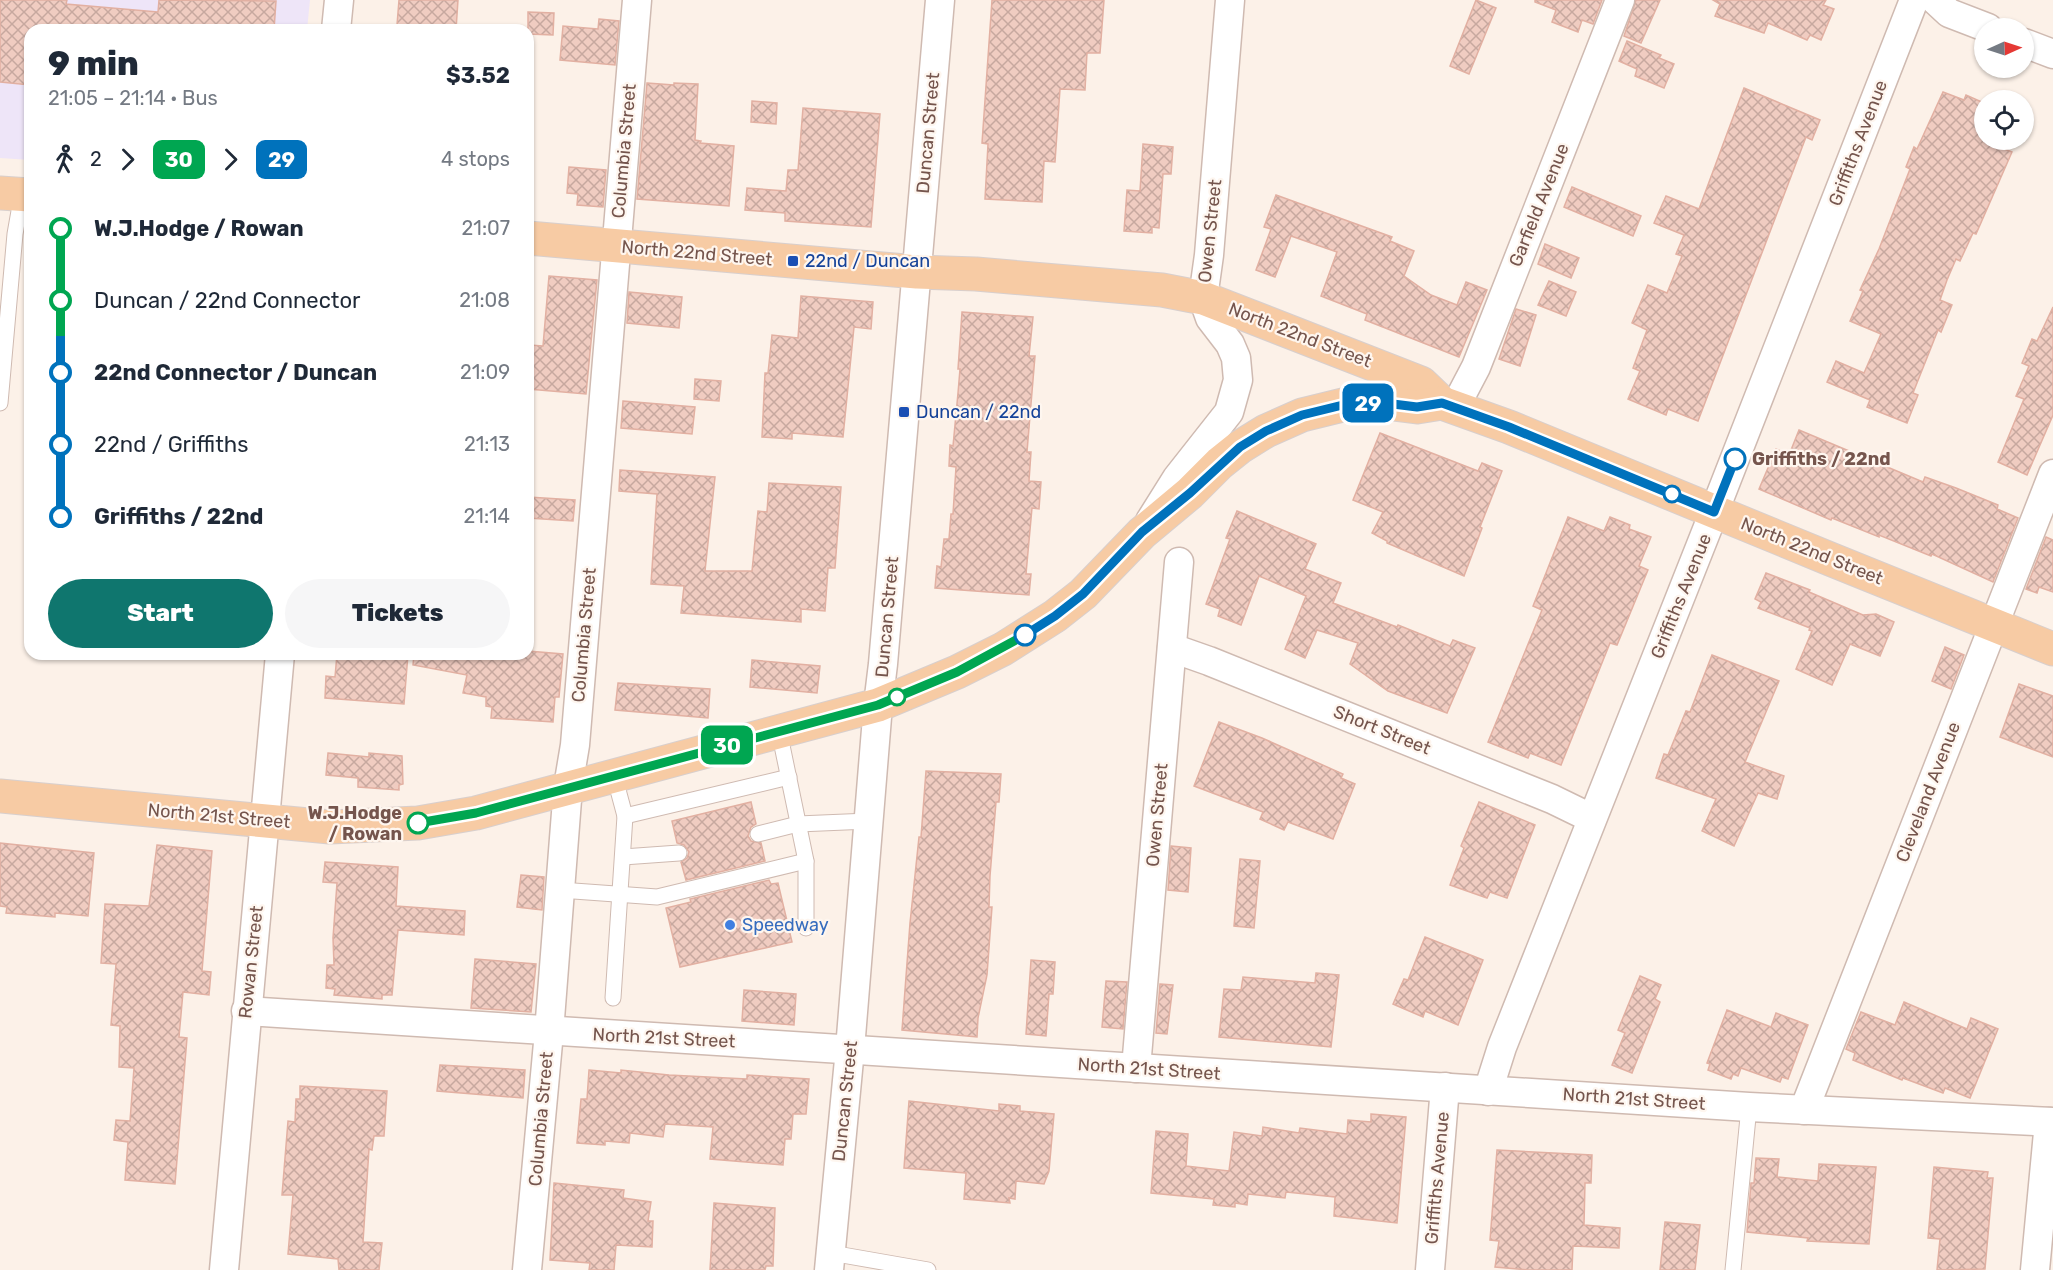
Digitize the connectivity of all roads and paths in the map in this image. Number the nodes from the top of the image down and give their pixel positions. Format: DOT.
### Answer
graph roads {
  1 [pos="339,0"];
  2 [pos="638,0"];
  3 [pos="940,0"];
  4 [pos="1230,0"];
  5 [pos="1620,0"];
  6 [pos="1914,0"];
  7 [pos="1935,0"];
  8 [pos="1974,23"];
  9 [pos="337,24"];
  10 [pos="2034,47"];
  11 [pos="2053,54"];
  12 [pos="17,194"];
  13 [pos="534,239"];
  14 [pos="616,246"];
  15 [pos="917,272"];
  16 [pos="1203,298"];
  17 [pos="0,403"];
  18 [pos="1449,405"];
  19 [pos="2053,474"];
  20 [pos="1714,512"];
  21 [pos="1142,532"];
  22 [pos="1179,562"];
  23 [pos="1994,624"];
  24 [pos="1172,648"];
  25 [pos="2053,649"];
  26 [pos="279,660"];
  27 [pos="878,705"];
  28 [pos="780,731"];
  29 [pos="614,775"];
  30 [pos="789,777"];
  31 [pos="568,787"];
  32 [pos="0,796"];
  33 [pos="625,816"];
  34 [pos="1591,818"];
  35 [pos="264,820"];
  36 [pos="869,821"];
  37 [pos="798,824"];
  38 [pos="758,834"];
  39 [pos="679,853"];
  40 [pos="623,857"];
  41 [pos="806,861"];
  42 [pos="560,891"];
  43 [pos="621,895"];
  44 [pos="806,928"];
  45 [pos="613,998"];
  46 [pos="246,1011"];
  47 [pos="549,1032"];
  48 [pos="850,1049"];
  49 [pos="1136,1068"];
  50 [pos="1445,1087"];
  51 [pos="1488,1091"];
  52 [pos="1749,1107"];
  53 [pos="1804,1110"];
  54 [pos="2051,1122"];
  55 [pos="830,1261"];
  56 [pos="224,1270"];
  57 [pos="526,1270"];
  58 [pos="928,1270"];
  59 [pos="1430,1270"];
  60 [pos="1733,1270"];
  61 [pos="2035,1270"];
  1 -- 9 [label="street"];
  2 -- 14 [label="street, Columbia Street"];
  3 -- 15 [label="street, Duncan Street"];
  4 -- 16 [label="street, Owen Street"];
  5 -- 18 [label="street, Garfield Avenue"];
  6 -- 20 [label="street, Griffiths Avenue"];
  7 -- 8 [label="street"];
  10 -- 11 [label="street"];
  12 -- 17 [label="lane"];
  13 -- 14 [label="main road, North 22nd Street"];
  14 -- 15 [label="main road, North 22nd Street"];
  14 -- 31 [label="street, Columbia Street"];
  15 -- 16 [label="main road, North 22nd Street"];
  15 -- 27 [label="street, Duncan Street"];
  16 -- 18 [label="main road, North 22nd Street"];
  16 -- 21 [label="street, Owen Street"];
  18 -- 20 [label="main road, North 22nd Street"];
  18 -- 21 [label="main road, North 21st Street"];
  19 -- 23 [label="street, Cleveland Avenue"];
  20 -- 23 [label="main road, North 22nd Street"];
  20 -- 34 [label="street, Griffiths Avenue"];
  21 -- 27 [label="main road, North 21st Street"];
  22 -- 24 [label="street, Owen Street"];
  23 -- 25 [label="main road, North 22nd Street"];
  23 -- 53 [label="street, Cleveland Avenue"];
  24 -- 34 [label="street, Short Street"];
  24 -- 49 [label="street, Owen Street"];
  26 -- 35 [label="street, Rowan Street"];
  27 -- 28 [label="main road, North 21st Street"];
  27 -- 36 [label="street, Duncan Street"];
  28 -- 29 [label="main road, North 21st Street"];
  28 -- 30 [label="lane"];
  29 -- 31 [label="main road, North 21st Street"];
  29 -- 33 [label="lane"];
  30 -- 33 [label="lane"];
  30 -- 37 [label="lane"];
  31 -- 35 [label="main road, North 21st Street"];
  31 -- 42 [label="street, Columbia Street"];
  32 -- 35 [label="main road, North 21st Street"];
  33 -- 40 [label="lane"];
  34 -- 51 [label="street, Griffiths Avenue"];
  35 -- 46 [label="street, Rowan Street"];
  36 -- 37 [label="lane"];
  36 -- 48 [label="street, Duncan Street"];
  37 -- 38 [label="lane"];
  37 -- 41 [label="lane"];
  39 -- 40 [label="lane"];
  40 -- 43 [label="lane"];
  41 -- 43 [label="lane"];
  41 -- 44 [label="lane"];
  42 -- 43 [label="lane"];
  42 -- 47 [label="street, Columbia Street"];
  43 -- 45 [label="lane"];
  46 -- 47 [label="street, North 21st Street"];
  46 -- 56 [label="street, Rowan Street"];
  47 -- 48 [label="street, North 21st Street"];
  47 -- 57 [label="street, Columbia Street"];
  48 -- 49 [label="street, North 21st Street"];
  48 -- 55 [label="street, Duncan Street"];
  49 -- 50 [label="street, North 21st Street"];
  50 -- 51 [label="street, North 21st Street"];
  50 -- 59 [label="street, Griffiths Avenue"];
  51 -- 52 [label="street, North 21st Street"];
  52 -- 53 [label="street, North 21st Street"];
  52 -- 60 [label="lane"];
  53 -- 54 [label="street, North 21st Street"];
  54 -- 61 [label="street"];
  55 -- 58 [label="lane"];
}
